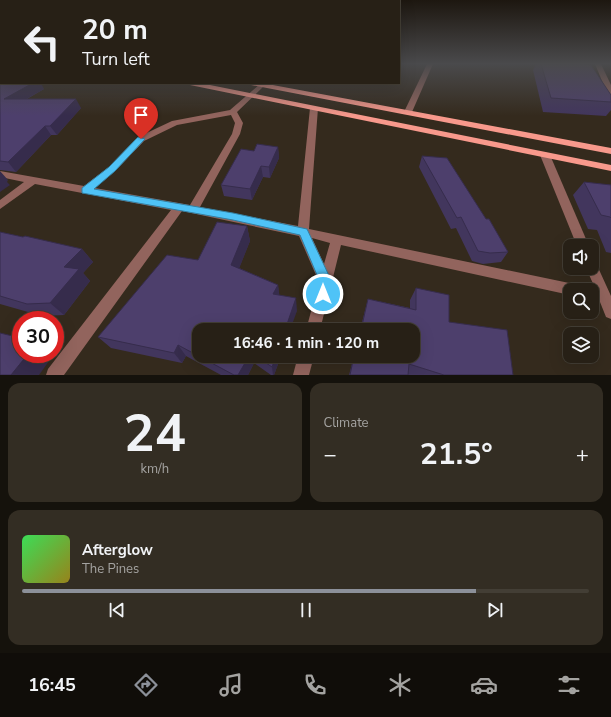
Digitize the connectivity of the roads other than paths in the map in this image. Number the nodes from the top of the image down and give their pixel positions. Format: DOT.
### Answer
graph roads {
  1 [pos="422,82"];
  2 [pos="606,82"];
  3 [pos="195,84"];
  4 [pos="256,84"];
  5 [pos="262,85"];
  6 [pos="611,93"];
  7 [pos="251,95"];
  8 [pos="314,108"];
  9 [pos="233,112"];
  10 [pos="408,112"];
  11 [pos="611,151"];
  12 [pos="545,155"];
  13 [pos="611,168"];
  14 [pos="0,174"];
  15 [pos="32,181"];
  16 [pos="85,190"];
  17 [pos="0,205"];
  18 [pos="179,207"];
  19 [pos="193,210"];
  20 [pos="303,232"];
  21 [pos="337,239"];
  22 [pos="580,239"];
  23 [pos="326,282"];
  24 [pos="563,288"];
  25 [pos="599,296"];
  26 [pos="611,312"];
  27 [pos="315,323"];
  28 [pos="304,363"];
  29 [pos="54,375"];
  30 [pos="301,375"];
  1 -- 10 [label="street"];
  2 -- 6 [label="street"];
  3 -- 7 [label="main road"];
  4 -- 5 [label="main road"];
  5 -- 7 [label="street"];
  5 -- 10 [label="main road"];
  7 -- 8 [label="main road"];
  7 -- 9 [label="street"];
  8 -- 12 [label="main road"];
  8 -- 20 [label="street"];
  9 -- 16 [label="street"];
  9 -- 19 [label="street"];
  10 -- 11 [label="main road"];
  12 -- 13 [label="main road"];
  12 -- 22 [label="street"];
  14 -- 15 [label="street"];
  15 -- 16 [label="street"];
  15 -- 17 [label="street"];
  16 -- 18 [label="street"];
  18 -- 19 [label="street"];
  18 -- 29 [label="street"];
  19 -- 20 [label="street"];
  20 -- 21 [label="street"];
  20 -- 23 [label="street"];
  21 -- 23 [label="street"];
  21 -- 24 [label="street"];
  23 -- 27 [label="street"];
  25 -- 26 [label="street"];
  28 -- 30 [label="street"];
}
